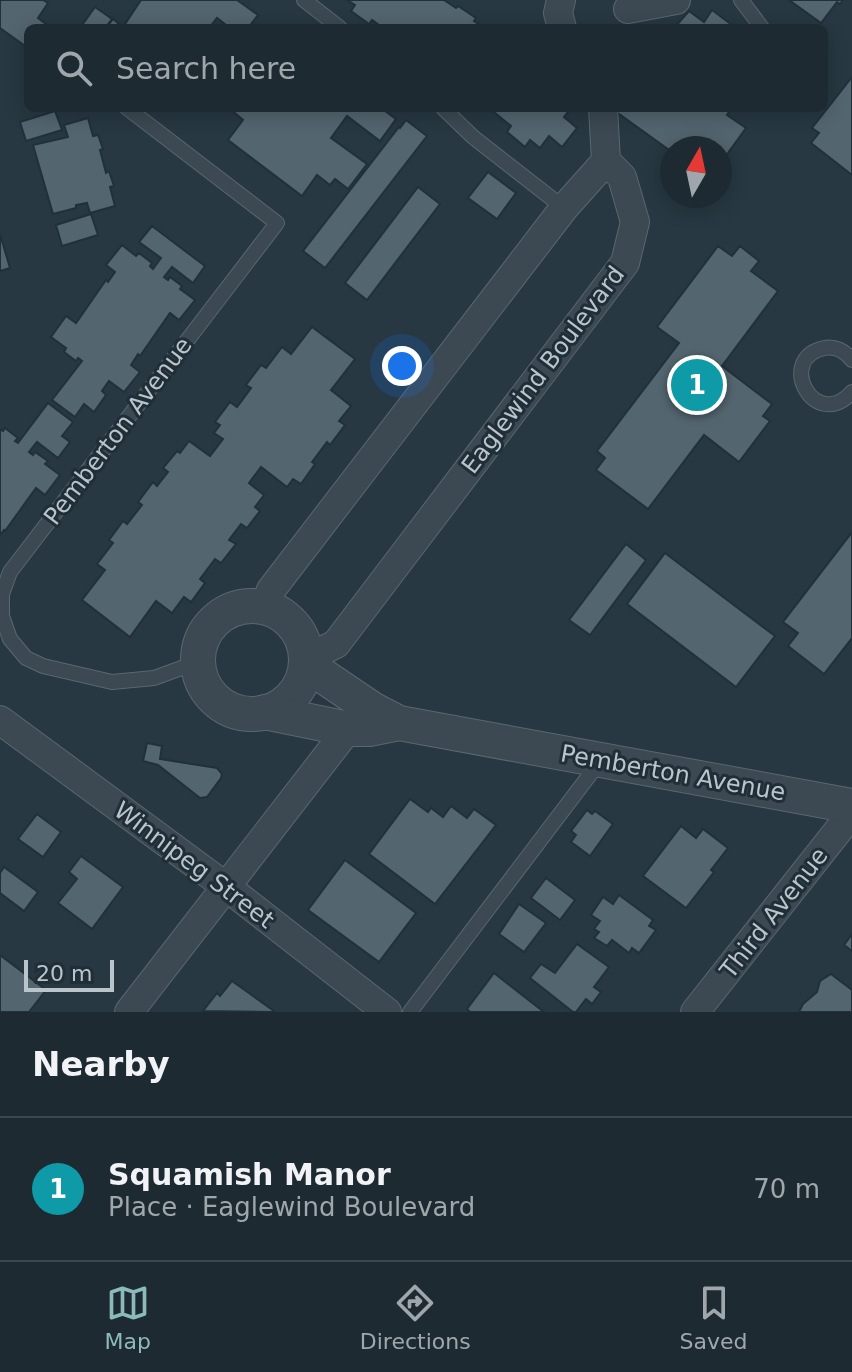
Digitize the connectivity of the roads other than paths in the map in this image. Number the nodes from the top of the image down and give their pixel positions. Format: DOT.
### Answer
graph roads {
  1 [pos="304,0"];
  2 [pos="561,0"];
  3 [pos="676,0"];
  4 [pos="741,0"];
  5 [pos="626,12"];
  6 [pos="335,24"];
  7 [pos="561,24"];
  8 [pos="759,24"];
  9 [pos="132,112"];
  10 [pos="447,112"];
  11 [pos="603,112"];
  12 [pos="606,161"];
  13 [pos="564,208"];
  14 [pos="852,360"];
  15 [pos="852,393"];
  16 [pos="264,606"];
  17 [pos="307,661"];
  18 [pos="198,662"];
  19 [pos="265,712"];
  20 [pos="0,720"];
  21 [pos="399,723"];
  22 [pos="348,729"];
  23 [pos="601,760"];
  24 [pos="852,806"];
  25 [pos="852,813"];
  26 [pos="225,886"];
  27 [pos="129,1012"];
  28 [pos="387,1012"];
  29 [pos="410,1012"];
  30 [pos="695,1012"];
  1 -- 6 [label="lane"];
  2 -- 7 [label="street"];
  3 -- 5 [label="street"];
  4 -- 8 [label="lane"];
  9 -- 18 [label="lane, Pemberton Avenue"];
  10 -- 13 [label="lane"];
  11 -- 12 [label="street"];
  12 -- 13 [label="street"];
  12 -- 17 [label="street, Eaglewind Boulevard"];
  13 -- 16 [label="street"];
  14 -- 15 [label="lane"];
  16 -- 17 [label="street"];
  16 -- 18 [label="street"];
  17 -- 19 [label="street"];
  17 -- 21 [label="street, Pemberton Avenue"];
  18 -- 19 [label="street"];
  19 -- 22 [label="street, Pemberton Avenue"];
  20 -- 26 [label="street, Winnipeg Street"];
  21 -- 22 [label="street, Pemberton Avenue"];
  21 -- 23 [label="street, Pemberton Avenue"];
  22 -- 26 [label="street"];
  23 -- 24 [label="street, Pemberton Avenue"];
  23 -- 29 [label="lane"];
  25 -- 30 [label="street, Third Avenue"];
  26 -- 27 [label="street"];
  26 -- 28 [label="street, Winnipeg Street"];
}
